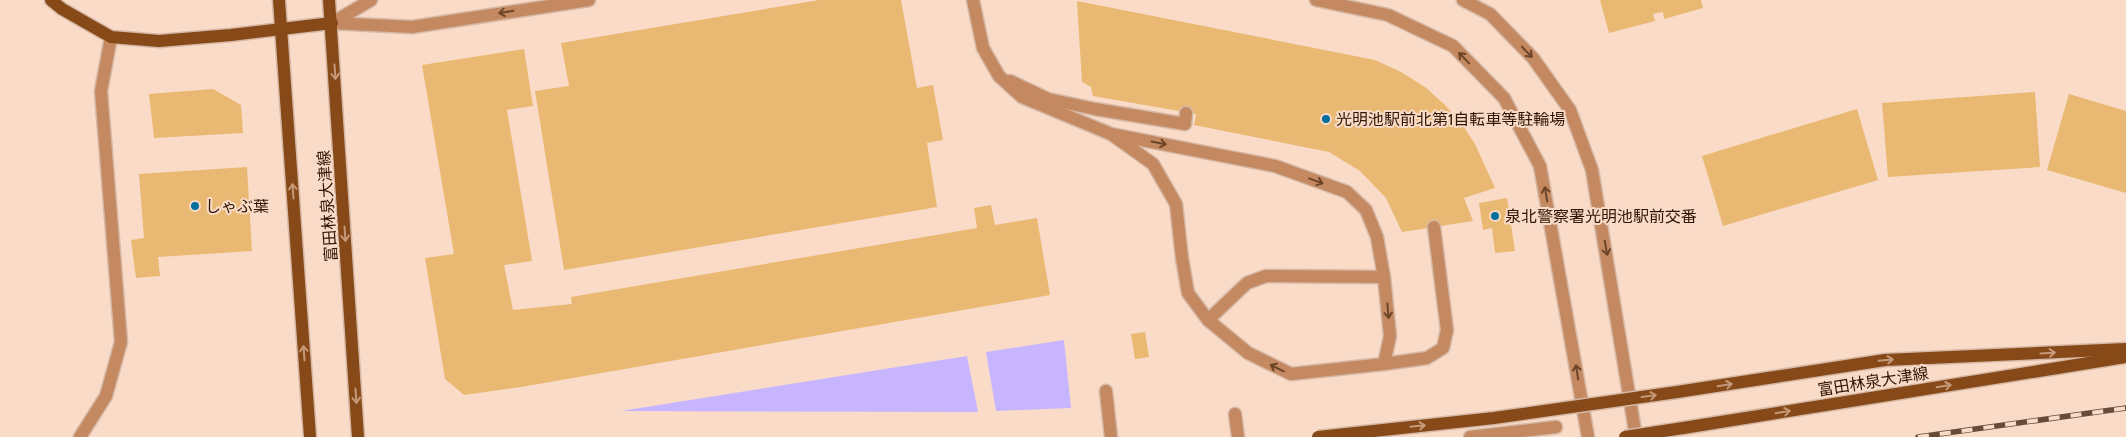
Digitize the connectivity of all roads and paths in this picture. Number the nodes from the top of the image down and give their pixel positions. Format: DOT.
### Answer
graph roads {
  1 [pos="51,0"];
  2 [pos="279,0"];
  3 [pos="329,0"];
  4 [pos="371,0"];
  5 [pos="589,0"];
  6 [pos="973,0"];
  7 [pos="1316,0"];
  8 [pos="1463,0"];
  9 [pos="332,23"];
  10 [pos="282,29"];
  11 [pos="112,37"];
  12 [pos="999,76"];
  13 [pos="1186,113"];
  14 [pos="1111,134"];
  15 [pos="1434,227"];
  16 [pos="1384,277"];
  17 [pos="1208,320"];
  18 [pos="2126,349"];
  19 [pos="2126,356"];
  20 [pos="1384,364"];
  21 [pos="1106,391"];
  22 [pos="1235,414"];
  23 [pos="1556,427"];
  24 [pos="80,437"];
  25 [pos="310,437"];
  26 [pos="358,437"];
  27 [pos="1111,437"];
  28 [pos="1238,437"];
  29 [pos="1314,437"];
  30 [pos="1470,437"];
  31 [pos="1588,437"];
  32 [pos="1625,437"];
  33 [pos="1636,437"];
  1 -- 11 [label="main road"];
  2 -- 10 [label="main road, 富田林泉大津線"];
  3 -- 9 [label="main road, 富田林泉大津線"];
  4 -- 9 [label="street"];
  5 -- 9 [label="street, one-way"];
  6 -- 12 [label="street"];
  31 -- 7 [label="street, one-way"];
  8 -- 33 [label="street, one-way"];
  9 -- 10 [label="main road"];
  9 -- 26 [label="main road, 富田林泉大津線, one-way"];
  10 -- 11 [label="main road"];
  25 -- 10 [label="main road, 富田林泉大津線, one-way"];
  11 -- 24 [label="street"];
  12 -- 13 [label="street"];
  12 -- 14 [label="street"];
  14 -- 16 [label="street, one-way"];
  14 -- 17 [label="street"];
  15 -- 20 [label="street"];
  16 -- 17 [label="street"];
  16 -- 20 [label="street, one-way"];
  20 -- 17 [label="street, one-way"];
  29 -- 18 [label="main road, one-way, bridge"];
  32 -- 19 [label="main road, 富田林泉大津線, one-way, bridge"];
  21 -- 27 [label="street"];
  22 -- 28 [label="street"];
  23 -- 30 [label="street"];
}
